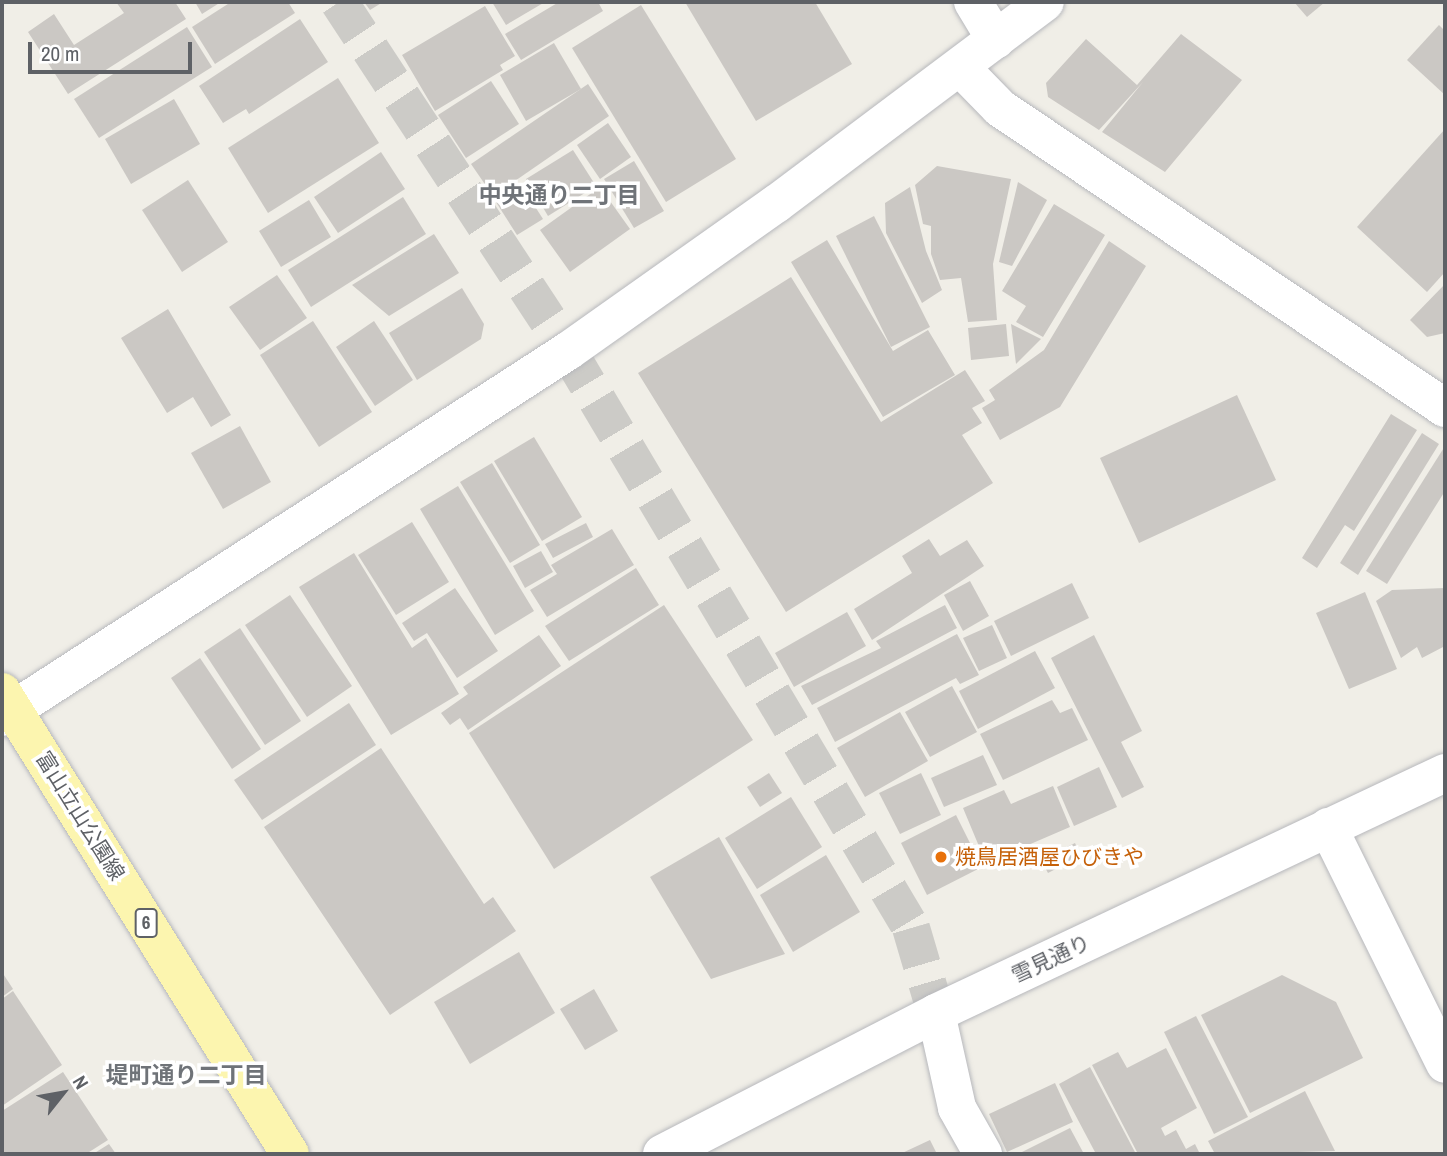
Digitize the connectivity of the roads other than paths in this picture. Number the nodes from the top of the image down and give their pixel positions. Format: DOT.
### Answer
graph roads {
  1 [pos="973,2"];
  2 [pos="1045,2"];
  3 [pos="996,40"];
  4 [pos="960,67"];
  5 [pos="1445,408"];
  6 [pos="5,706"];
  7 [pos="1445,773"];
  8 [pos="1328,827"];
  9 [pos="936,1013"];
  10 [pos="1445,1064"];
  11 [pos="290,1154"];
  12 [pos="662,1154"];
  13 [pos="983,1154"];
  1 -- 3 [label="street"];
  2 -- 3 [label="street"];
  3 -- 4 [label="street"];
  4 -- 5 [label="street"];
  4 -- 6 [label="street"];
  6 -- 11 [label="main road, 富山立山公園線 / 6"];
  7 -- 8 [label="street, 雪見通り"];
  8 -- 9 [label="street, 雪見通り"];
  8 -- 10 [label="street"];
  9 -- 12 [label="street, 雪見通り"];
  9 -- 13 [label="street"];
}
